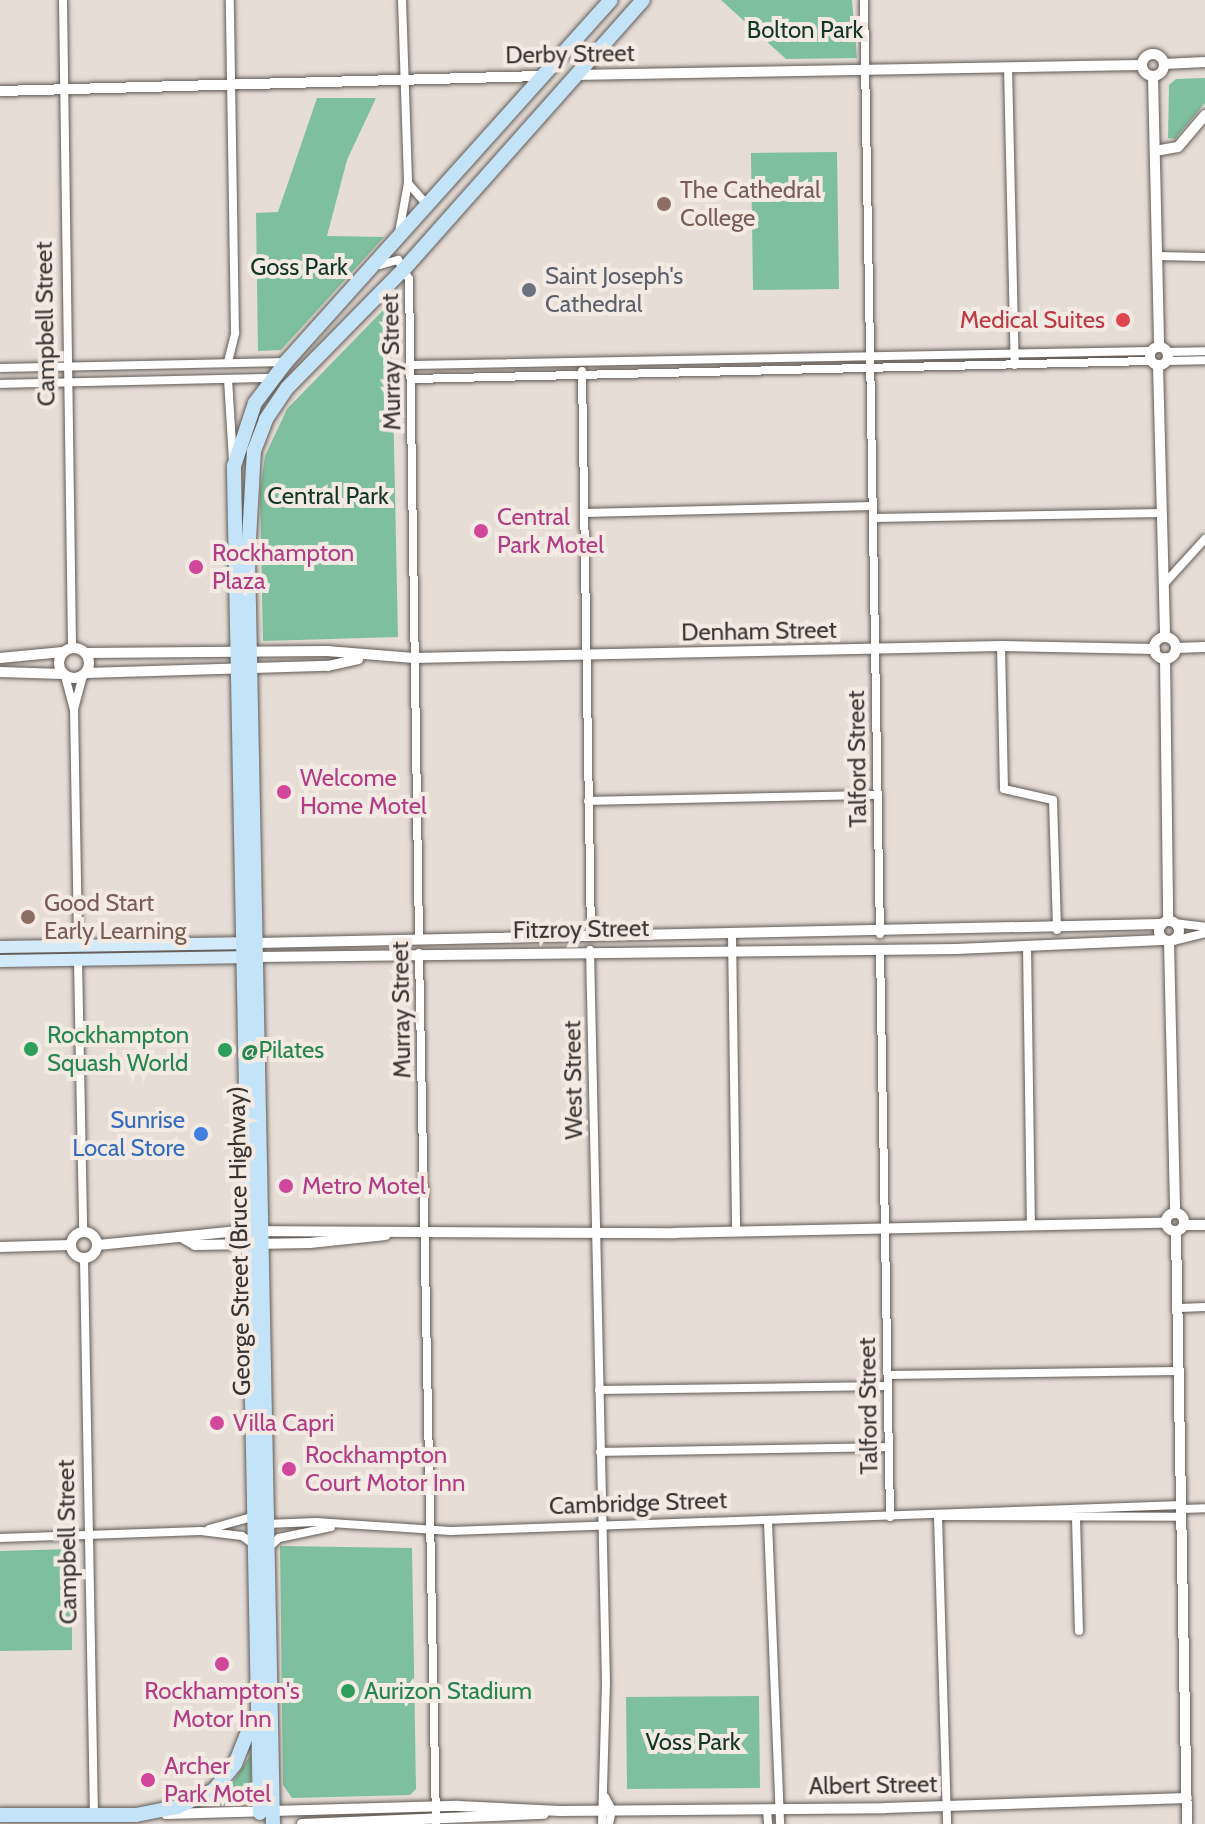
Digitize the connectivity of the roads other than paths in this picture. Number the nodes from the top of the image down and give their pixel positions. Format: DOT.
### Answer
graph roads {
  1 [pos="63,0"];
  2 [pos="230,0"];
  3 [pos="402,0"];
  4 [pos="611,0"];
  5 [pos="643,0"];
  6 [pos="864,0"];
  7 [pos="1205,62"];
  8 [pos="1164,64"];
  9 [pos="1142,65"];
  10 [pos="1008,67"];
  11 [pos="864,70"];
  12 [pos="574,75"];
  13 [pos="542,76"];
  14 [pos="1153,76"];
  15 [pos="403,79"];
  16 [pos="232,87"];
  17 [pos="0,91"];
  18 [pos="63,91"];
  19 [pos="1205,115"];
  20 [pos="1155,151"];
  21 [pos="408,183"];
  22 [pos="427,205"];
  23 [pos="399,236"];
  24 [pos="1157,256"];
  25 [pos="1205,257"];
  26 [pos="405,268"];
  27 [pos="349,291"];
  28 [pos="336,336"];
  29 [pos="1015,351"];
  30 [pos="1205,351"];
  31 [pos="1159,356"];
  32 [pos="870,357"];
  33 [pos="1205,360"];
  34 [pos="228,362"];
  35 [pos="286,362"];
  36 [pos="582,362"];
  37 [pos="412,365"];
  38 [pos="1015,365"];
  39 [pos="0,368"];
  40 [pos="67,368"];
  41 [pos="871,369"];
  42 [pos="582,375"];
  43 [pos="272,378"];
  44 [pos="228,379"];
  45 [pos="413,379"];
  46 [pos="67,381"];
  47 [pos="0,384"];
  48 [pos="234,466"];
  49 [pos="873,506"];
  50 [pos="584,513"];
  51 [pos="1162,513"];
  52 [pos="874,518"];
  53 [pos="1205,539"];
  54 [pos="1164,584"];
  55 [pos="1165,637"];
  56 [pos="1001,646"];
  57 [pos="1205,647"];
  58 [pos="1176,648"];
  59 [pos="875,649"];
  60 [pos="1155,649"];
  61 [pos="68,650"];
  62 [pos="86,653"];
  63 [pos="585,654"];
  64 [pos="0,658"];
  65 [pos="414,658"];
  66 [pos="1165,658"];
  67 [pos="244,661"];
  68 [pos="0,672"];
  69 [pos="85,674"];
  70 [pos="64,675"];
  71 [pos="74,709"];
  72 [pos="878,795"];
  73 [pos="588,801"];
  74 [pos="1168,923"];
  75 [pos="1096,928"];
  76 [pos="1057,930"];
  77 [pos="1205,930"];
  78 [pos="1026,931"];
  79 [pos="880,934"];
  80 [pos="732,935"];
  81 [pos="591,937"];
  82 [pos="419,939"];
  83 [pos="333,941"];
  84 [pos="1168,941"];
  85 [pos="1058,943"];
  86 [pos="1096,943"];
  87 [pos="1027,945"];
  88 [pos="0,947"];
  89 [pos="590,949"];
  90 [pos="880,949"];
  91 [pos="249,950"];
  92 [pos="732,952"];
  93 [pos="78,953"];
  94 [pos="419,953"];
  95 [pos="334,955"];
  96 [pos="0,961"];
  97 [pos="1175,1213"];
  98 [pos="1166,1223"];
  99 [pos="1205,1225"];
  100 [pos="1031,1226"];
  101 [pos="1180,1228"];
  102 [pos="885,1229"];
  103 [pos="83,1232"];
  104 [pos="596,1232"];
  105 [pos="736,1232"];
  106 [pos="425,1235"];
  107 [pos="254,1237"];
  108 [pos="71,1245"];
  109 [pos="98,1245"];
  110 [pos="0,1247"];
  111 [pos="84,1259"];
  112 [pos="1205,1307"];
  113 [pos="1179,1308"];
  114 [pos="1178,1371"];
  115 [pos="888,1375"];
  116 [pos="888,1386"];
  117 [pos="599,1390"];
  118 [pos="889,1447"];
  119 [pos="600,1452"];
  120 [pos="1205,1508"];
  121 [pos="1182,1510"];
  122 [pos="252,1517"];
  123 [pos="890,1517"];
  124 [pos="939,1517"];
  125 [pos="1076,1518"];
  126 [pos="768,1522"];
  127 [pos="267,1523"];
  128 [pos="336,1526"];
  129 [pos="601,1526"];
  130 [pos="201,1531"];
  131 [pos="432,1531"];
  132 [pos="89,1533"];
  133 [pos="0,1538"];
  134 [pos="252,1543"];
  135 [pos="268,1548"];
  136 [pos="255,1629"];
  137 [pos="1079,1631"];
  138 [pos="255,1674"];
  139 [pos="605,1797"];
  140 [pos="1187,1798"];
  141 [pos="436,1806"];
  142 [pos="946,1806"];
  143 [pos="767,1809"];
  144 [pos="780,1809"];
  145 [pos="335,1810"];
  146 [pos="612,1810"];
  147 [pos="560,1811"];
  148 [pos="599,1811"];
  149 [pos="0,1815"];
  150 [pos="136,1815"];
  151 [pos="266,1818"];
  152 [pos="94,1819"];
  153 [pos="436,1822"];
  154 [pos="350,1823"];
  155 [pos="302,1824"];
  156 [pos="602,1824"];
  157 [pos="609,1824"];
  158 [pos="768,1824"];
  159 [pos="780,1824"];
  160 [pos="947,1824"];
  161 [pos="1187,1824"];
  1 -- 18 [label="street, Campbell Street"];
  2 -- 16 [label="street"];
  3 -- 15 [label="street"];
  4 -- 13 [label="highway, George Street (Bruce Highway)"];
  5 -- 12 [label="highway"];
  6 -- 11 [label="street, Talford Street"];
  7 -- 8 [label="street"];
  8 -- 9 [label="street, Derby Street"];
  8 -- 14 [label="street"];
  9 -- 10 [label="street, Derby Street"];
  9 -- 14 [label="street"];
  10 -- 11 [label="street, Derby Street"];
  10 -- 29 [label="street"];
  11 -- 12 [label="street, Derby Street"];
  11 -- 32 [label="street, Talford Street"];
  12 -- 13 [label="highway, Derby Street"];
  12 -- 26 [label="highway"];
  13 -- 15 [label="street, Derby Street"];
  13 -- 22 [label="highway, George Street (Bruce Highway)"];
  14 -- 20 [label="street"];
  15 -- 16 [label="street, Derby Street"];
  15 -- 21 [label="street"];
  16 -- 18 [label="street, Derby Street"];
  16 -- 34 [label="street"];
  17 -- 18 [label="street, Derby Street"];
  18 -- 40 [label="street, Campbell Street"];
  19 -- 20 [label="street"];
  20 -- 24 [label="street"];
  21 -- 22 [label="street"];
  21 -- 23 [label="street"];
  22 -- 23 [label="highway, George Street (Bruce Highway)"];
  23 -- 27 [label="highway, George Street (Bruce Highway)"];
  24 -- 25 [label="street"];
  24 -- 31 [label="street"];
  26 -- 27 [label="street, Murray Street"];
  26 -- 28 [label="highway"];
  26 -- 37 [label="street, Murray Street"];
  27 -- 35 [label="highway, George Street (Bruce Highway)"];
  28 -- 43 [label="highway"];
  28 -- 67 [label="highway, George Street (Bruce Highway)"];
  29 -- 31 [label="street"];
  29 -- 32 [label="street"];
  29 -- 38 [label="street"];
  30 -- 31 [label="street"];
  31 -- 33 [label="street"];
  31 -- 38 [label="street"];
  31 -- 51 [label="street"];
  32 -- 36 [label="street"];
  32 -- 41 [label="street, Talford Street"];
  34 -- 35 [label="street"];
  34 -- 40 [label="street"];
  35 -- 43 [label="highway, George Street (Bruce Highway)"];
  36 -- 37 [label="street"];
  36 -- 42 [label="street, West Street"];
  37 -- 45 [label="street, Murray Street"];
  38 -- 41 [label="street"];
  39 -- 40 [label="street"];
  40 -- 46 [label="street, Campbell Street"];
  41 -- 42 [label="street"];
  41 -- 49 [label="street, Talford Street"];
  42 -- 45 [label="street"];
  42 -- 50 [label="street, West Street"];
  43 -- 44 [label="street"];
  43 -- 48 [label="highway, George Street (Bruce Highway)"];
  44 -- 46 [label="street"];
  44 -- 48 [label="street"];
  45 -- 65 [label="street, Murray Street"];
  46 -- 47 [label="street"];
  46 -- 61 [label="street, Campbell Street"];
  48 -- 67 [label="highway, George Street (Bruce Highway)"];
  49 -- 50 [label="street"];
  49 -- 52 [label="street, Talford Street"];
  50 -- 63 [label="street, West Street"];
  51 -- 52 [label="street"];
  51 -- 54 [label="street"];
  52 -- 59 [label="street, Talford Street"];
  53 -- 54 [label="street"];
  54 -- 55 [label="street"];
  55 -- 58 [label="street"];
  55 -- 60 [label="street"];
  56 -- 59 [label="street, Denham Street"];
  56 -- 60 [label="street, Denham Street"];
  56 -- 76 [label="street"];
  57 -- 58 [label="street"];
  58 -- 66 [label="street"];
  59 -- 63 [label="street, Denham Street"];
  59 -- 72 [label="street, Talford Street"];
  60 -- 66 [label="street"];
  61 -- 62 [label="street, Denham Street"];
  61 -- 64 [label="street"];
  61 -- 70 [label="street"];
  62 -- 67 [label="street, Denham Street"];
  62 -- 69 [label="street"];
  63 -- 65 [label="street, Denham Street"];
  63 -- 73 [label="street, West Street"];
  65 -- 67 [label="street, Denham Street"];
  65 -- 82 [label="street, Murray Street"];
  66 -- 74 [label="street"];
  67 -- 69 [label="street, Denham Street"];
  67 -- 91 [label="highway, George Street (Bruce Highway)"];
  68 -- 70 [label="street"];
  69 -- 70 [label="street, Denham Street"];
  69 -- 71 [label="street"];
  70 -- 71 [label="street"];
  71 -- 93 [label="street"];
  72 -- 73 [label="street"];
  72 -- 79 [label="street, Talford Street"];
  73 -- 81 [label="street, West Street"];
  74 -- 75 [label="street, Fitzroy Street"];
  74 -- 77 [label="street"];
  74 -- 84 [label="street"];
  74 -- 84 [label="street"];
  75 -- 76 [label="street, Fitzroy Street"];
  75 -- 86 [label="street"];
  76 -- 78 [label="street, Fitzroy Street"];
  76 -- 85 [label="street"];
  77 -- 84 [label="street"];
  78 -- 79 [label="street, Fitzroy Street"];
  78 -- 87 [label="street"];
  79 -- 80 [label="street, Fitzroy Street"];
  79 -- 90 [label="street, Talford Street"];
  80 -- 81 [label="street, Fitzroy Street"];
  80 -- 92 [label="street"];
  81 -- 82 [label="street, Fitzroy Street"];
  81 -- 89 [label="street, West Street"];
  82 -- 83 [label="street, Fitzroy Street"];
  82 -- 94 [label="street, Murray Street"];
  83 -- 91 [label="street, Fitzroy Street"];
  83 -- 95 [label="street"];
  84 -- 86 [label="street, Fitzroy Street"];
  84 -- 97 [label="street"];
  85 -- 86 [label="street, Fitzroy Street"];
  85 -- 87 [label="street, Fitzroy Street"];
  87 -- 90 [label="street, Fitzroy Street"];
  87 -- 100 [label="street"];
  88 -- 93 [label="main road, Fitzroy Street"];
  89 -- 92 [label="street, Fitzroy Street"];
  89 -- 94 [label="street, Fitzroy Street"];
  89 -- 104 [label="street, West Street"];
  90 -- 92 [label="street, Fitzroy Street"];
  90 -- 102 [label="street, Talford Street"];
  91 -- 93 [label="main road, Fitzroy Street"];
  91 -- 95 [label="street, Fitzroy Street"];
  91 -- 107 [label="highway, George Street (Bruce Highway)"];
  92 -- 105 [label="street"];
  93 -- 96 [label="main road, Fitzroy Street"];
  93 -- 103 [label="street"];
  94 -- 95 [label="street, Fitzroy Street"];
  94 -- 106 [label="street, Murray Street"];
  97 -- 98 [label="street"];
  97 -- 101 [label="street"];
  98 -- 100 [label="street"];
  98 -- 101 [label="street"];
  99 -- 101 [label="street"];
  100 -- 102 [label="street"];
  101 -- 113 [label="street"];
  102 -- 105 [label="street"];
  102 -- 115 [label="street, Talford Street"];
  103 -- 108 [label="street"];
  103 -- 109 [label="street"];
  104 -- 105 [label="street"];
  104 -- 106 [label="street"];
  104 -- 117 [label="street, West Street"];
  106 -- 107 [label="street"];
  106 -- 131 [label="street, Murray Street"];
  107 -- 109 [label="street"];
  107 -- 122 [label="highway, George Street (Bruce Highway)"];
  107 -- 127 [label="highway, George Street (Bruce Highway)"];
  108 -- 110 [label="street"];
  108 -- 111 [label="street"];
  109 -- 111 [label="street"];
  111 -- 132 [label="street, Campbell Street"];
  112 -- 113 [label="street"];
  113 -- 114 [label="street"];
  114 -- 115 [label="street"];
  114 -- 121 [label="street"];
  115 -- 116 [label="street, Talford Street"];
  116 -- 117 [label="street"];
  116 -- 118 [label="street, Talford Street"];
  117 -- 119 [label="street, West Street"];
  118 -- 119 [label="street"];
  118 -- 123 [label="street, Talford Street"];
  119 -- 129 [label="street, West Street"];
  120 -- 121 [label="street, Cambridge Street"];
  121 -- 124 [label="street, Cambridge Street"];
  121 -- 125 [label="street, Cambridge Street"];
  121 -- 140 [label="street"];
  122 -- 130 [label="street"];
  122 -- 134 [label="highway, George Street (Bruce Highway)"];
  123 -- 124 [label="street, Cambridge Street"];
  123 -- 126 [label="street, Cambridge Street"];
  124 -- 125 [label="street, Cambridge Street"];
  124 -- 142 [label="street"];
  125 -- 137 [label="street"];
  126 -- 129 [label="street, Cambridge Street"];
  126 -- 144 [label="street"];
  127 -- 128 [label="street, Cambridge Street"];
  127 -- 135 [label="highway, George Street (Bruce Highway)"];
  127 -- 136 [label="street"];
  128 -- 131 [label="street, Cambridge Street"];
  128 -- 135 [label="street, Cambridge Street"];
  129 -- 131 [label="street, Cambridge Street"];
  129 -- 139 [label="street, West Street"];
  130 -- 132 [label="street"];
  130 -- 134 [label="street"];
  131 -- 141 [label="street, Murray Street"];
  132 -- 133 [label="street"];
  132 -- 152 [label="street, Campbell Street"];
  134 -- 136 [label="highway, George Street (Bruce Highway)"];
  135 -- 151 [label="highway, George Street (Bruce Highway)"];
  136 -- 138 [label="highway, George Street (Bruce Highway)"];
  138 -- 150 [label="highway, Albert Street"];
  138 -- 151 [label="highway, George Street (Bruce Highway)"];
  139 -- 146 [label="street, West Street"];
  139 -- 148 [label="street, West Street"];
  140 -- 142 [label="street, Albert Street"];
  140 -- 161 [label="street"];
  141 -- 145 [label="street, Albert Street"];
  141 -- 147 [label="street, Albert Street"];
  141 -- 153 [label="street, Murray Street"];
  142 -- 144 [label="street, Albert Street"];
  142 -- 160 [label="street"];
  143 -- 144 [label="street, Albert Street"];
  143 -- 146 [label="street, Albert Street"];
  143 -- 158 [label="street"];
  144 -- 159 [label="street"];
  145 -- 151 [label="street, Albert Street"];
  145 -- 154 [label="street"];
  146 -- 148 [label="street, Albert Street"];
  146 -- 157 [label="street"];
  147 -- 148 [label="street, Albert Street"];
  147 -- 153 [label="street, Albert Street"];
  148 -- 156 [label="street"];
  149 -- 152 [label="highway, Albert Street"];
  150 -- 151 [label="street, Albert Street"];
  150 -- 152 [label="highway, Albert Street"];
  153 -- 154 [label="street, Albert Street"];
  154 -- 155 [label="street, Albert Street"];
}
